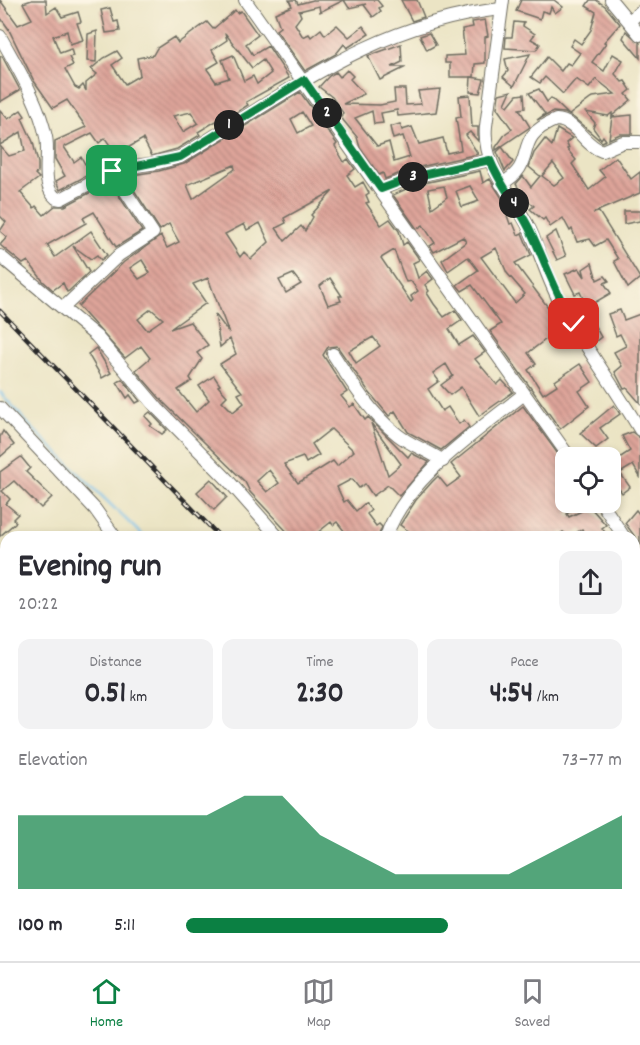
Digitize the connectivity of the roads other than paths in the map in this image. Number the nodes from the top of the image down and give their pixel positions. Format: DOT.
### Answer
graph roads {
  1 [pos="245,0"];
  2 [pos="611,0"];
  3 [pos="502,4"];
  4 [pos="640,12"];
  5 [pos="629,21"];
  6 [pos="640,35"];
  7 [pos="0,36"];
  8 [pos="304,80"];
  9 [pos="640,142"];
  10 [pos="490,160"];
  11 [pos="112,171"];
  12 [pos="501,184"];
  13 [pos="381,189"];
  14 [pos="0,256"];
  15 [pos="63,308"];
  16 [pos="333,354"];
  17 [pos="524,394"];
  18 [pos="0,408"];
  19 [pos="640,430"];
  20 [pos="562,447"];
  21 [pos="443,461"];
  22 [pos="608,513"];
  23 [pos="111,531"];
  24 [pos="273,531"];
  25 [pos="390,531"];
  26 [pos="620,531"];
  1 -- 8 [label="street"];
  2 -- 5 [label="street"];
  3 -- 8 [label="street"];
  3 -- 10 [label="street"];
  4 -- 5 [label="street"];
  5 -- 6 [label="street"];
  7 -- 11 [label="street"];
  8 -- 11 [label="street"];
  8 -- 13 [label="street"];
  9 -- 12 [label="street"];
  10 -- 12 [label="street"];
  10 -- 13 [label="street"];
  11 -- 15 [label="street"];
  12 -- 19 [label="street"];
  13 -- 17 [label="street"];
  14 -- 15 [label="street"];
  15 -- 24 [label="street"];
  16 -- 21 [label="street"];
  17 -- 20 [label="street"];
  17 -- 21 [label="street"];
  18 -- 23 [label="street"];
  21 -- 25 [label="street"];
  22 -- 26 [label="street"];
}
